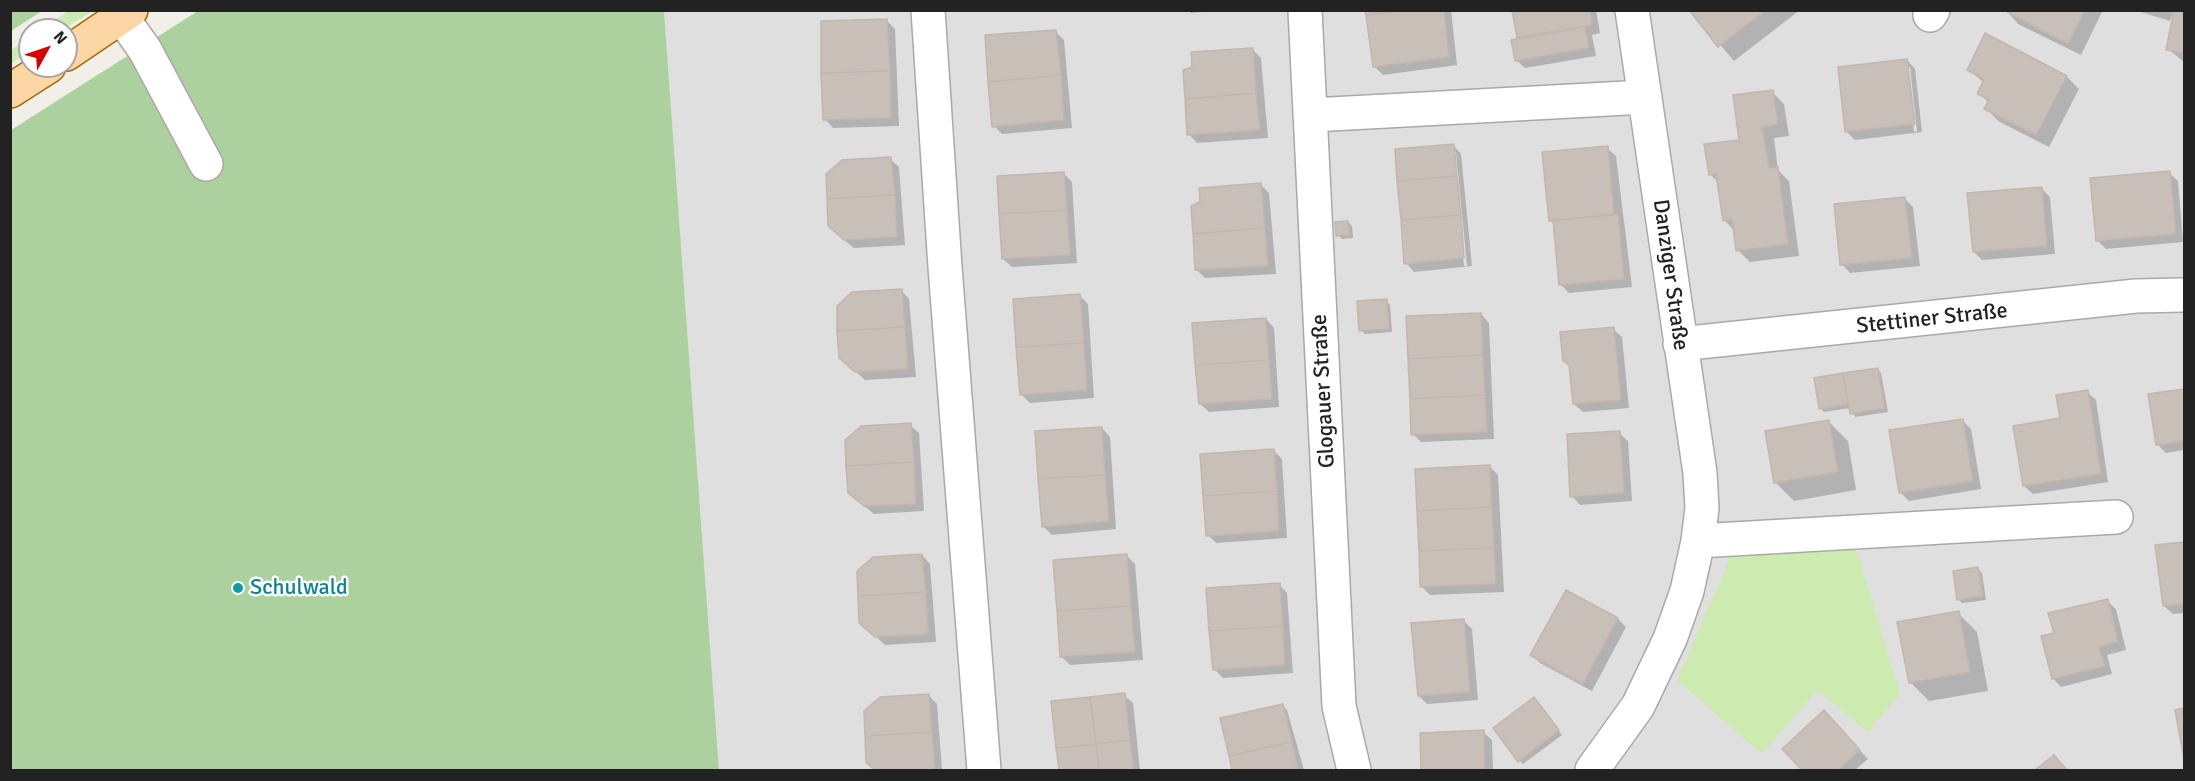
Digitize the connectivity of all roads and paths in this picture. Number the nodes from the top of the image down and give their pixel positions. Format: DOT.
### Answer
graph roads {
  1 [pos="928,10"];
  2 [pos="1305,10"];
  3 [pos="1632,10"];
  4 [pos="126,13"];
  5 [pos="78,46"];
  6 [pos="30,78"];
  7 [pos="10,91"];
  8 [pos="1645,97"];
  9 [pos="1312,114"];
  10 [pos="206,164"];
  11 [pos="2184,295"];
  12 [pos="1680,344"];
  13 [pos="2116,517"];
  14 [pos="1698,541"];
  15 [pos="984,771"];
  16 [pos="1354,771"];
  17 [pos="1592,771"];
  1 -- 15 [label="street"];
  2 -- 9 [label="street, Glogauer Straße"];
  3 -- 8 [label="street, Danziger Straße"];
  4 -- 5 [label="main road"];
  4 -- 10 [label="street"];
  6 -- 7 [label="main road"];
  8 -- 9 [label="street"];
  8 -- 12 [label="street, Danziger Straße"];
  9 -- 16 [label="street, Glogauer Straße"];
  11 -- 12 [label="street, Stettiner Straße"];
  12 -- 14 [label="street, Danziger Straße"];
  13 -- 14 [label="street"];
  14 -- 17 [label="street, Danziger Straße"];
}
